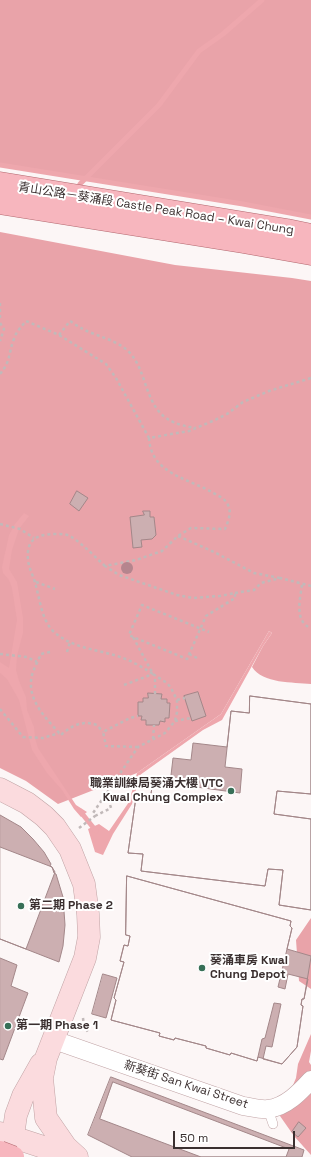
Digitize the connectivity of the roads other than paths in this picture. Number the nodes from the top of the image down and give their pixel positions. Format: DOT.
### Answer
graph roads {
  1 [pos="0,183"];
  2 [pos="0,203"];
  3 [pos="311,235"];
  4 [pos="311,254"];
  5 [pos="0,789"];
  6 [pos="54,1040"];
  7 [pos="34,1078"];
  8 [pos="311,1080"];
  9 [pos="0,1105"];
  10 [pos="7,1147"];
  11 [pos="74,1157"];
  12 [pos="77,1157"];
  1 -- 3 [label="main road, 青山公路－葵涌段 Castle Peak Road – Kwai Chung"];
  2 -- 4 [label="main road, 青山公路－葵涌段 Castle Peak Road – Kwai Chung"];
  5 -- 6 [label="street"];
  6 -- 7 [label="street"];
  6 -- 8 [label="street, 新葵街 San Kwai Street"];
  6 -- 12 [label="street"];
  7 -- 9 [label="street"];
  7 -- 10 [label="street"];
  10 -- 11 [label="street"];
}
